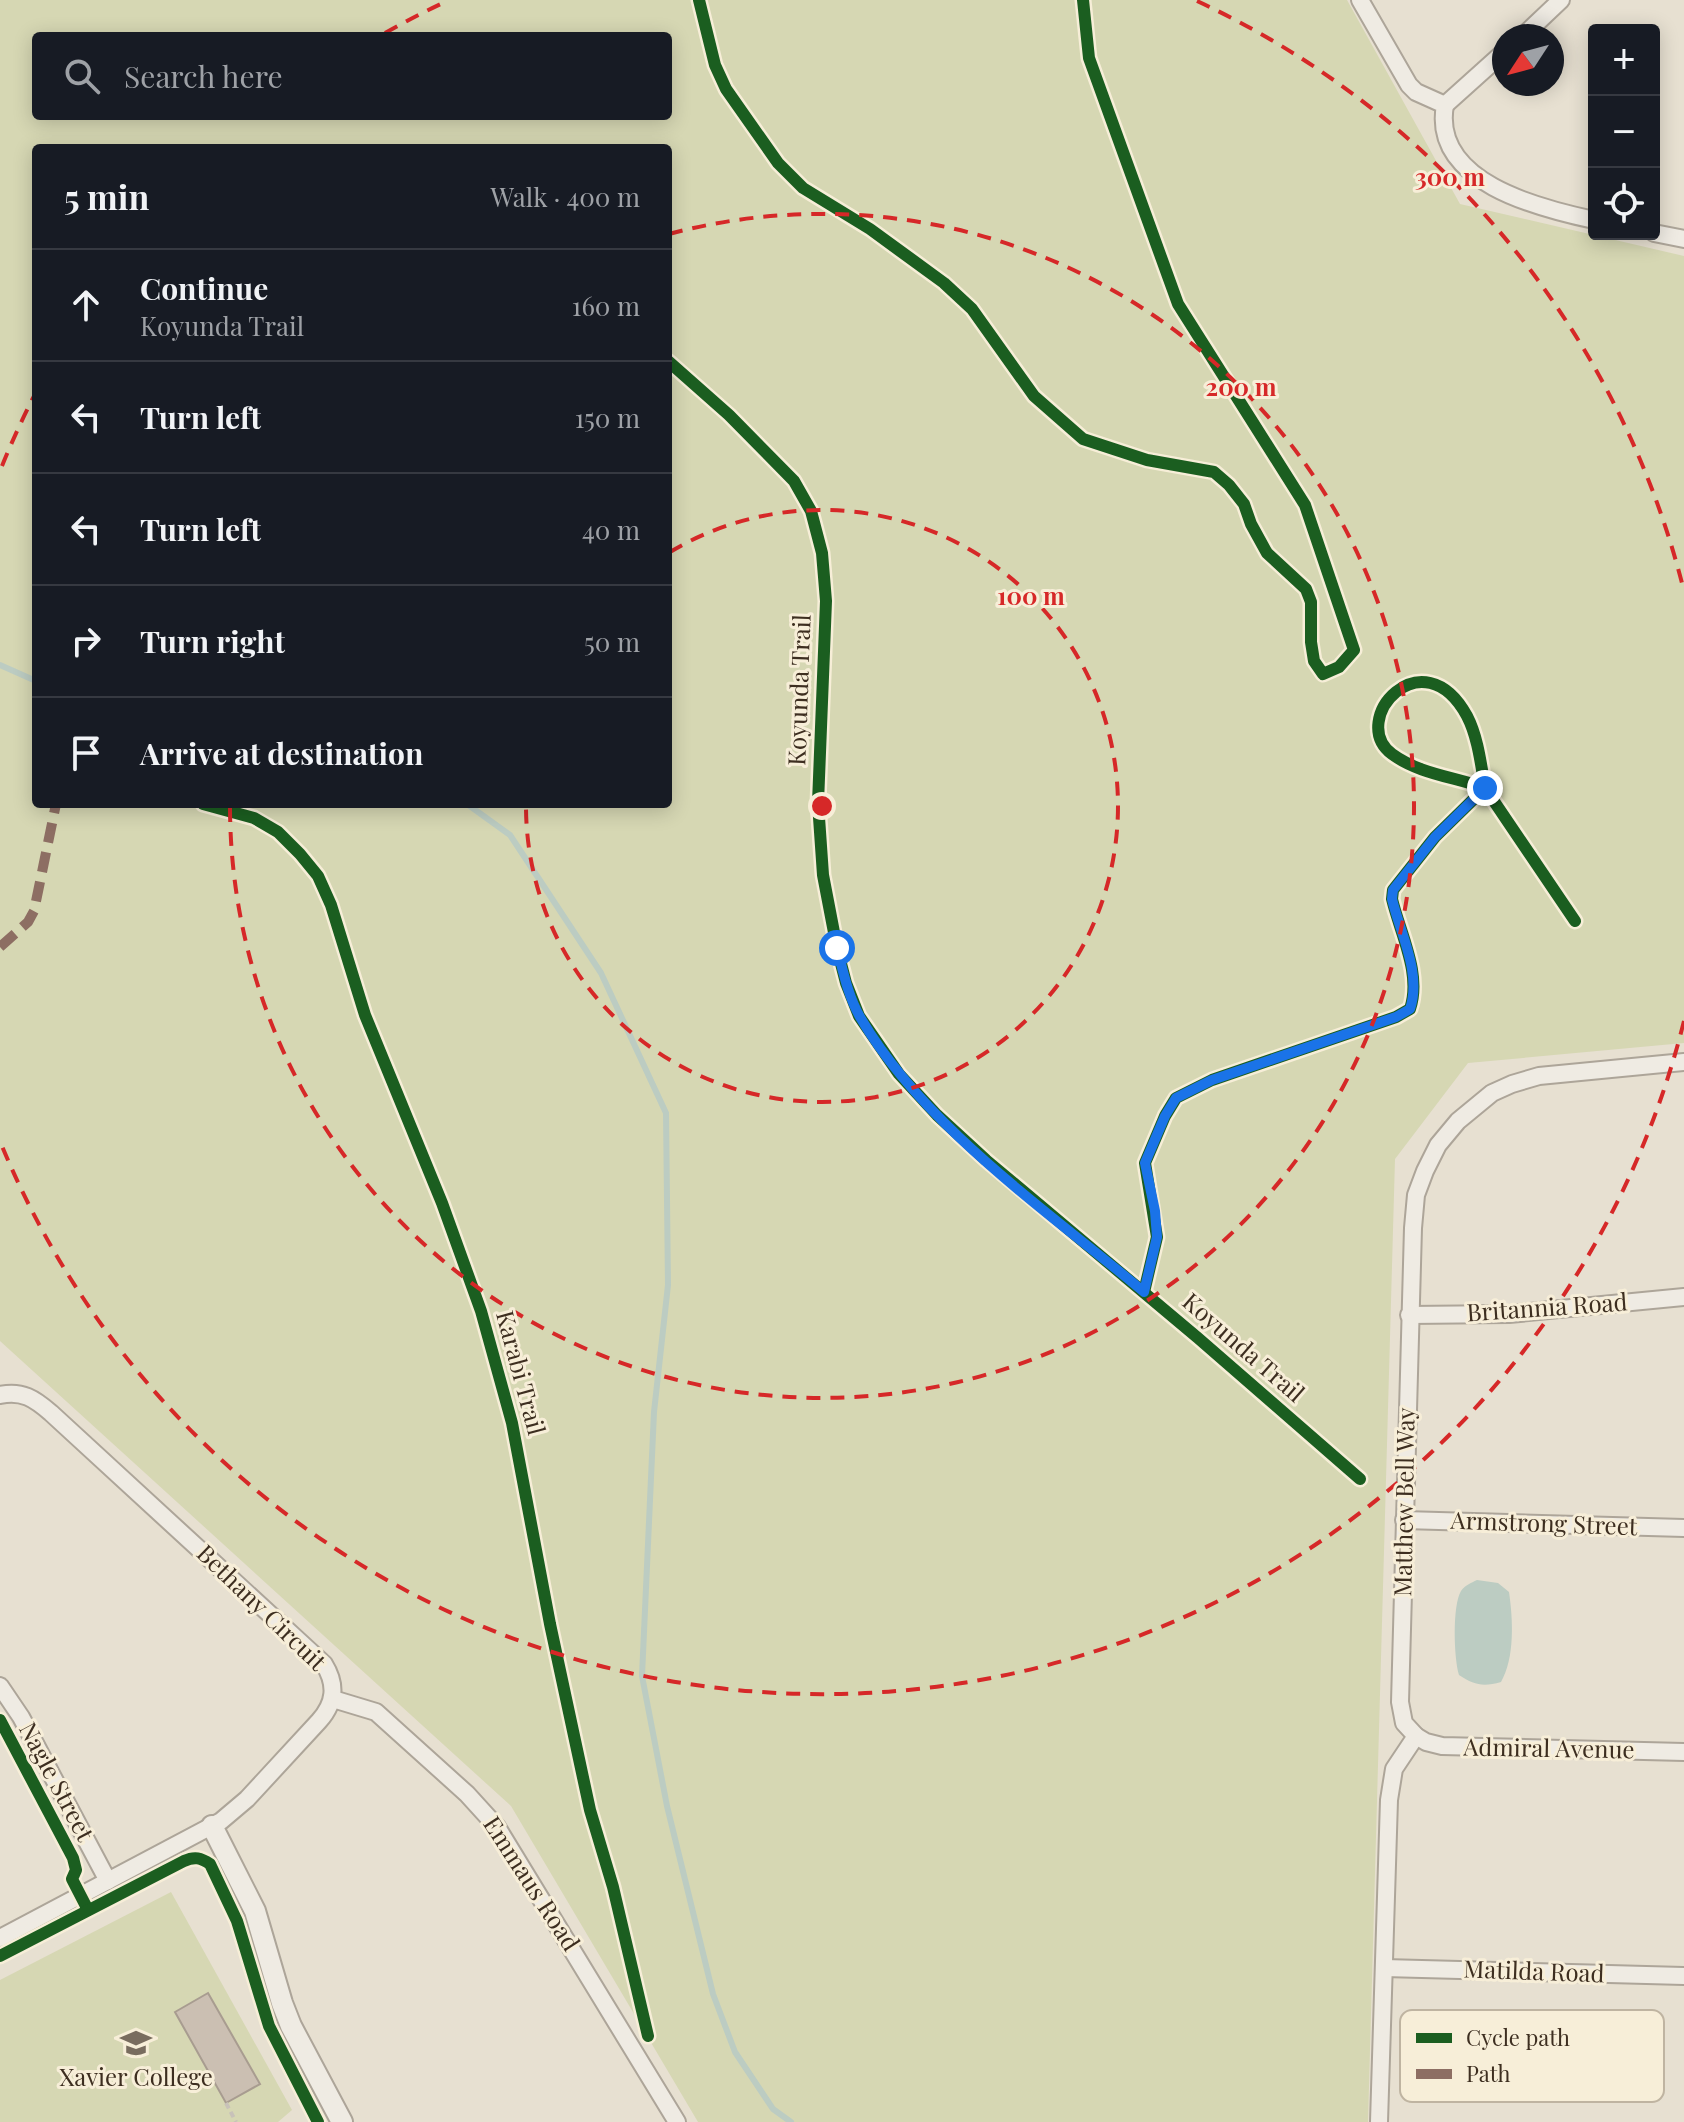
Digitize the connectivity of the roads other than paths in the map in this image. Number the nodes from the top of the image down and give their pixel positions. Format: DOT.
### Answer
graph roads {
  1 [pos="1360,0"];
  2 [pos="1561,0"];
  3 [pos="1536,24"];
  4 [pos="1492,63"];
  5 [pos="1445,105"];
  6 [pos="1588,219"];
  7 [pos="1660,234"];
  8 [pos="1684,239"];
  9 [pos="1684,1062"];
  10 [pos="1684,1297"];
  11 [pos="1409,1315"];
  12 [pos="0,1395"];
  13 [pos="1404,1520"];
  14 [pos="1684,1528"];
  15 [pos="0,1686"];
  16 [pos="333,1699"];
  17 [pos="1416,1736"];
  18 [pos="1684,1752"];
  19 [pos="212,1826"];
  20 [pos="108,1881"];
  21 [pos="0,1938"];
  22 [pos="1384,1968"];
  23 [pos="1684,1976"];
  24 [pos="342,2122"];
  25 [pos="677,2122"];
  26 [pos="1379,2122"];
  1 -- 5 [label="street"];
  2 -- 3 [label="street"];
  4 -- 5 [label="street"];
  5 -- 6 [label="street"];
  7 -- 8 [label="street"];
  9 -- 11 [label="street, Matthew Bell Way"];
  10 -- 11 [label="street, Britannia Road"];
  11 -- 13 [label="street, Matthew Bell Way"];
  12 -- 16 [label="street, Bethany Circuit"];
  13 -- 14 [label="street, Armstrong Street"];
  13 -- 17 [label="street, Matthew Bell Way"];
  15 -- 20 [label="street, Nagle Street"];
  16 -- 19 [label="street, Bethany Circuit"];
  16 -- 25 [label="street, Emmaus Road"];
  17 -- 18 [label="street, Admiral Avenue"];
  17 -- 22 [label="street"];
  19 -- 20 [label="street, Bethany Circuit"];
  19 -- 24 [label="street"];
  20 -- 21 [label="street, Bethany Circuit"];
  22 -- 23 [label="street, Matilda Road"];
  22 -- 26 [label="street"];
}
